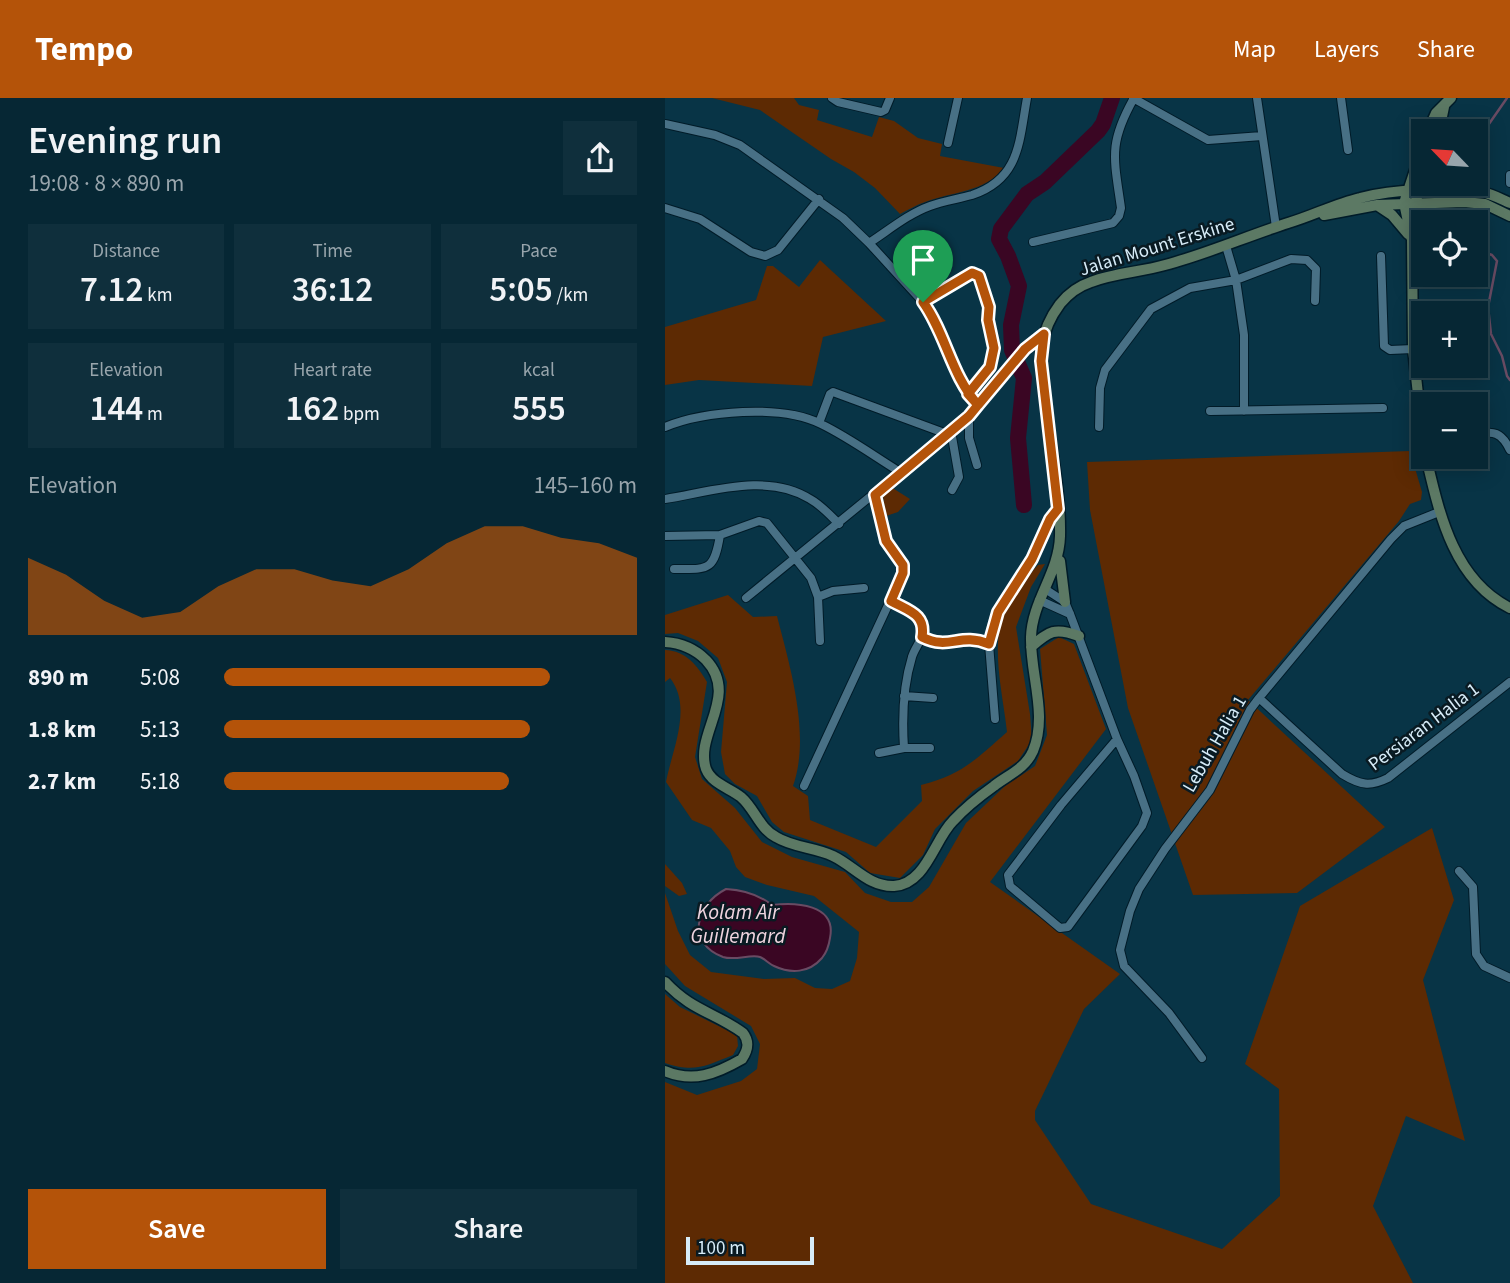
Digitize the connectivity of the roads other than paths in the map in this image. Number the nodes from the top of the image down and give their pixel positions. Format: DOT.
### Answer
graph roads {
  1 [pos="890,98"];
  2 [pos="958,98"];
  3 [pos="1027,98"];
  4 [pos="1133,98"];
  5 [pos="1257,98"];
  6 [pos="1341,98"];
  7 [pos="832,99"];
  8 [pos="1447,102"];
  9 [pos="1433,119"];
  10 [pos="1442,119"];
  11 [pos="665,124"];
  12 [pos="1262,136"];
  13 [pos="949,143"];
  14 [pos="1348,150"];
  15 [pos="1510,175"];
  16 [pos="1510,183"];
  17 [pos="1411,190"];
  18 [pos="1412,196"];
  19 [pos="1462,196"];
  20 [pos="1470,197"];
  21 [pos="819,200"];
  22 [pos="1410,203"];
  23 [pos="1510,204"];
  24 [pos="1377,205"];
  25 [pos="665,208"];
  26 [pos="1412,210"];
  27 [pos="1510,216"];
  28 [pos="1301,219"];
  29 [pos="1276,227"];
  30 [pos="1411,237"];
  31 [pos="1033,242"];
  32 [pos="870,243"];
  33 [pos="1226,246"];
  34 [pos="1381,256"];
  35 [pos="1236,280"];
  36 [pos="1315,301"];
  37 [pos="923,302"];
  38 [pos="1044,334"];
  39 [pos="1411,349"];
  40 [pos="968,394"];
  41 [pos="978,405"];
  42 [pos="1383,408"];
  43 [pos="1210,411"];
  44 [pos="1244,411"];
  45 [pos="969,416"];
  46 [pos="819,423"];
  47 [pos="665,426"];
  48 [pos="1099,427"];
  49 [pos="1488,432"];
  50 [pos="949,433"];
  51 [pos="1510,450"];
  52 [pos="977,466"];
  53 [pos="1429,469"];
  54 [pos="900,472"];
  55 [pos="952,490"];
  56 [pos="875,495"];
  57 [pos="665,499"];
  58 [pos="1058,509"];
  59 [pos="1439,512"];
  60 [pos="839,524"];
  61 [pos="720,535"];
  62 [pos="665,536"];
  63 [pos="1059,551"];
  64 [pos="796,559"];
  65 [pos="674,569"];
  66 [pos="864,588"];
  67 [pos="1045,589"];
  68 [pos="818,597"];
  69 [pos="746,598"];
  70 [pos="1039,600"];
  71 [pos="891,601"];
  72 [pos="1065,602"];
  73 [pos="1510,608"];
  74 [pos="1070,614"];
  75 [pos="1079,636"];
  76 [pos="922,637"];
  77 [pos="820,641"];
  78 [pos="665,642"];
  79 [pos="989,644"];
  80 [pos="1031,647"];
  81 [pos="1510,682"];
  82 [pos="904,696"];
  83 [pos="933,698"];
  84 [pos="1259,698"];
  85 [pos="995,719"];
  86 [pos="1117,738"];
  87 [pos="904,748"];
  88 [pos="930,748"];
  89 [pos="879,753"];
  90 [pos="804,786"];
  91 [pos="1459,871"];
  92 [pos="1510,978"];
  93 [pos="665,982"];
  94 [pos="1202,1058"];
  95 [pos="665,1071"];
  1 -- 7 [label="street"];
  2 -- 13 [label="street"];
  3 -- 32 [label="street"];
  4 -- 12 [label="street"];
  4 -- 31 [label="street"];
  5 -- 12 [label="street"];
  6 -- 14 [label="street"];
  8 -- 9 [label="main road"];
  8 -- 10 [label="main road"];
  11 -- 21 [label="street"];
  12 -- 29 [label="street"];
  15 -- 16 [label="street"];
  17 -- 28 [label="main road, Jalan Mount Erskine"];
  18 -- 22 [label="main road"];
  19 -- 20 [label="main road, Jalan Mount Erskine"];
  20 -- 22 [label="main road, Jalan Mount Erskine"];
  20 -- 23 [label="main road, Jalan Mount Erskine"];
  20 -- 27 [label="main road, Jalan Mount Erskine"];
  21 -- 25 [label="street"];
  21 -- 32 [label="street"];
  22 -- 24 [label="main road, Jalan Mount Erskine"];
  22 -- 26 [label="main road"];
  24 -- 28 [label="main road, Jalan Mount Erskine"];
  24 -- 30 [label="main road"];
  28 -- 29 [label="main road, Jalan Mount Erskine"];
  29 -- 33 [label="main road, Jalan Mount Erskine"];
  32 -- 37 [label="street"];
  33 -- 35 [label="street"];
  33 -- 38 [label="main road, Jalan Mount Erskine"];
  34 -- 39 [label="street"];
  35 -- 36 [label="street"];
  35 -- 44 [label="street"];
  35 -- 48 [label="street"];
  37 -- 40 [label="street"];
  37 -- 40 [label="street"];
  38 -- 41 [label="street"];
  38 -- 58 [label="main road"];
  40 -- 41 [label="street"];
  41 -- 45 [label="street"];
  42 -- 44 [label="street"];
  43 -- 44 [label="street"];
  45 -- 50 [label="street"];
  45 -- 52 [label="street"];
  46 -- 47 [label="street"];
  46 -- 50 [label="street"];
  46 -- 54 [label="street"];
  49 -- 51 [label="street"];
  50 -- 54 [label="street"];
  50 -- 55 [label="street"];
  53 -- 59 [label="main road"];
  54 -- 56 [label="street"];
  56 -- 60 [label="street"];
  56 -- 71 [label="street"];
  57 -- 60 [label="street"];
  58 -- 63 [label="main road"];
  58 -- 79 [label="street"];
  59 -- 73 [label="main road"];
  59 -- 84 [label="street, Lebuh Halia 1"];
  60 -- 64 [label="street"];
  61 -- 62 [label="street"];
  61 -- 64 [label="street"];
  61 -- 65 [label="street"];
  63 -- 67 [label="main road"];
  63 -- 72 [label="main road"];
  64 -- 68 [label="street"];
  64 -- 69 [label="street"];
  66 -- 68 [label="street"];
  67 -- 70 [label="main road"];
  67 -- 72 [label="street"];
  68 -- 77 [label="street"];
  70 -- 74 [label="street"];
  70 -- 80 [label="main road"];
  71 -- 76 [label="street"];
  71 -- 90 [label="street"];
  72 -- 74 [label="street"];
  74 -- 75 [label="street"];
  75 -- 80 [label="main road"];
  75 -- 86 [label="street"];
  76 -- 79 [label="street"];
  76 -- 82 [label="street"];
  78 -- 80 [label="main road"];
  79 -- 85 [label="street"];
  81 -- 84 [label="street, Persiaran Halia 1"];
  82 -- 83 [label="street"];
  82 -- 87 [label="street"];
  84 -- 94 [label="street, Lebuh Halia 1"];
  86 -- 86 [label="street"];
  87 -- 88 [label="street"];
  87 -- 89 [label="street"];
  91 -- 92 [label="street"];
  93 -- 95 [label="main road"];
}
